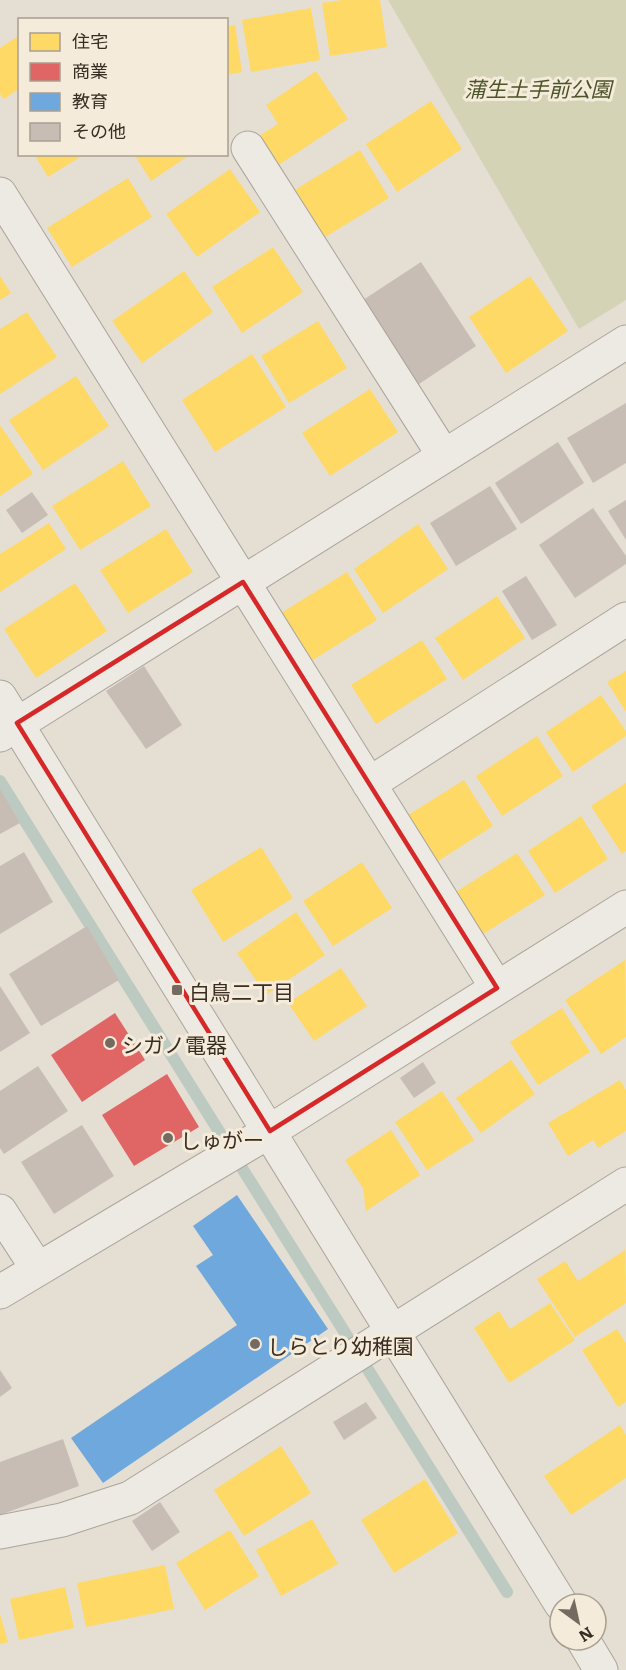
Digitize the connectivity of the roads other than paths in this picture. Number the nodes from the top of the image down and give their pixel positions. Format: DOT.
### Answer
graph roads {
  1 [pos="248,148"];
  2 [pos="0,194"];
  3 [pos="626,342"];
  4 [pos="444,456"];
  5 [pos="243,582"];
  6 [pos="626,619"];
  7 [pos="6,718"];
  8 [pos="369,784"];
  9 [pos="626,907"];
  10 [pos="498,988"];
  11 [pos="245,1146"];
  12 [pos="623,1192"];
  13 [pos="0,1210"];
  14 [pos="37,1268"];
  15 [pos="0,1292"];
  16 [pos="369,1346"];
  17 [pos="0,1532"];
  18 [pos="552,1592"];
  19 [pos="590,1652"];
  20 [pos="601,1670"];
  1 -- 4 [label="street"];
  2 -- 5 [label="street"];
  3 -- 4 [label="street"];
  4 -- 5 [label="street"];
  5 -- 7 [label="street"];
  5 -- 8 [label="street"];
  6 -- 8 [label="street"];
  7 -- 11 [label="street"];
  8 -- 10 [label="street"];
  9 -- 10 [label="street"];
  10 -- 11 [label="street"];
  11 -- 14 [label="street"];
  11 -- 16 [label="street"];
  12 -- 16 [label="street"];
  13 -- 14 [label="street"];
  14 -- 15 [label="street"];
  16 -- 17 [label="street"];
  16 -- 18 [label="street"];
  19 -- 20 [label="street"];
}
